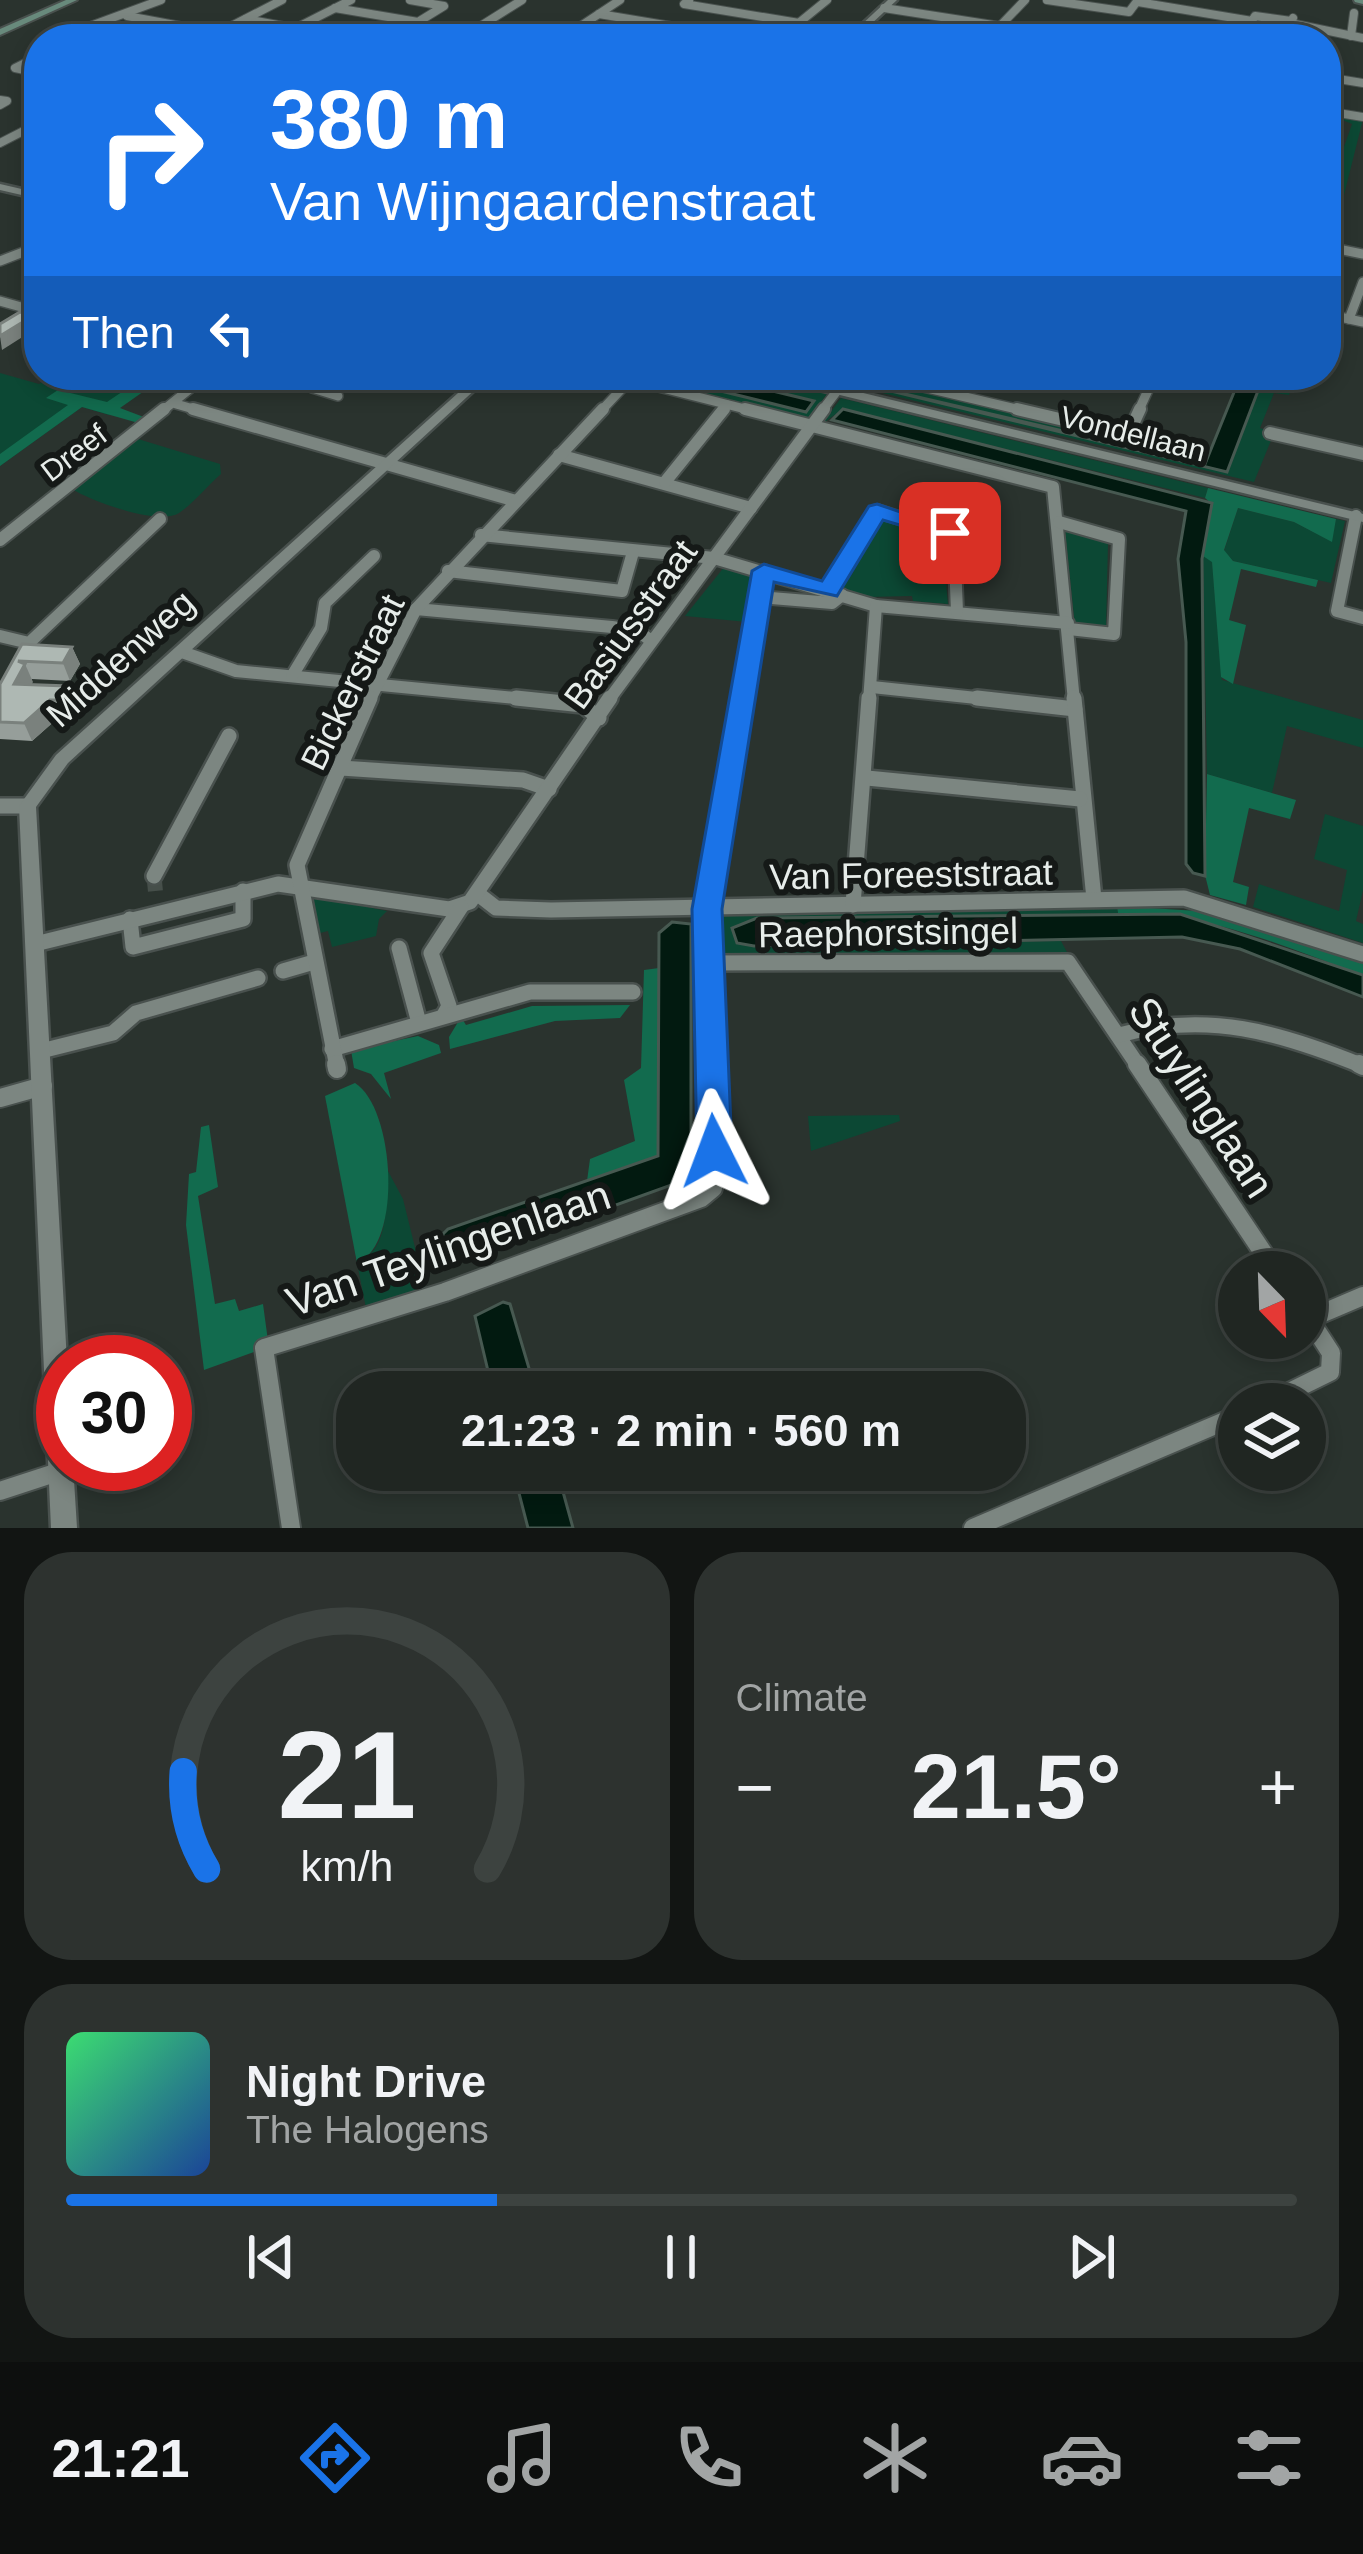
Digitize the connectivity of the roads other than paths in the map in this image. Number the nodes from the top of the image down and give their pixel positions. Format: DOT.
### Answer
graph roads {
  1 [pos="70,0"];
  2 [pos="161,0"];
  3 [pos="282,0"];
  4 [pos="351,0"];
  5 [pos="410,0"];
  6 [pos="522,0"];
  7 [pos="620,0"];
  8 [pos="689,0"];
  9 [pos="754,0"];
  10 [pos="826,0"];
  11 [pos="893,0"];
  12 [pos="1025,0"];
  13 [pos="1047,0"];
  14 [pos="1138,1"];
  15 [pos="1077,2"];
  16 [pos="334,8"];
  17 [pos="884,8"];
  18 [pos="739,13"];
  19 [pos="1354,13"];
  20 [pos="599,14"];
  21 [pos="1203,14"];
  22 [pos="127,16"];
  23 [pos="246,19"];
  24 [pos="799,22"];
  25 [pos="1197,23"];
  26 [pos="91,24"];
  27 [pos="170,24"];
  28 [pos="236,24"];
  29 [pos="274,24"];
  30 [pos="304,24"];
  31 [pos="484,24"];
  32 [pos="584,24"];
  33 [pos="653,24"];
  34 [pos="797,24"];
  35 [pos="866,24"];
  36 [pos="987,24"];
  37 [pos="1002,24"];
  38 [pos="1298,24"];
  39 [pos="0,30"];
  40 [pos="1341,34"];
  41 [pos="1351,36"];
  42 [pos="1363,38"];
  43 [pos="24,63"];
  44 [pos="0,68"];
  45 [pos="14,68"];
  46 [pos="24,70"];
  47 [pos="1363,282"];
  48 [pos="1341,317"];
  49 [pos="1349,319"];
  50 [pos="1363,322"];
  51 [pos="191,390"];
  52 [pos="318,390"];
  53 [pos="469,390"];
  54 [pos="621,390"];
  55 [pos="669,390"];
  56 [pos="833,390"];
  57 [pos="936,390"];
  58 [pos="1148,390"];
  59 [pos="837,391"];
  60 [pos="338,396"];
  61 [pos="176,404"];
  62 [pos="727,405"];
  63 [pos="810,426"];
  64 [pos="1270,433"];
  65 [pos="1363,454"];
  66 [pos="560,455"];
  67 [pos="387,465"];
  68 [pos="665,482"];
  69 [pos="516,501"];
  70 [pos="752,508"];
  71 [pos="1359,517"];
  72 [pos="160,519"];
  73 [pos="1059,522"];
  74 [pos="481,536"];
  75 [pos="0,540"];
  76 [pos="374,556"];
  77 [pos="714,557"];
  78 [pos="631,560"];
  79 [pos="448,571"];
  80 [pos="764,571"];
  81 [pos="835,593"];
  82 [pos="759,596"];
  83 [pos="877,605"];
  84 [pos="416,609"];
  85 [pos="957,612"];
  86 [pos="1363,618"];
  87 [pos="1069,626"];
  88 [pos="0,636"];
  89 [pos="650,640"];
  90 [pos="182,652"];
  91 [pos="292,676"];
  92 [pos="378,683"];
  93 [pos="872,687"];
  94 [pos="1075,709"];
  95 [pos="599,718"];
  96 [pos="229,736"];
  97 [pos="341,769"];
  98 [pos="867,778"];
  99 [pos="549,789"];
  100 [pos="1080,799"];
  101 [pos="0,806"];
  102 [pos="27,806"];
  103 [pos="154,876"];
  104 [pos="297,884"];
  105 [pos="243,891"];
  106 [pos="478,894"];
  107 [pos="1094,899"];
  108 [pos="853,905"];
  109 [pos="461,907"];
  110 [pos="707,909"];
  111 [pos="130,919"];
  112 [pos="35,944"];
  113 [pos="398,948"];
  114 [pos="1363,954"];
  115 [pos="314,962"];
  116 [pos="1068,962"];
  117 [pos="708,963"];
  118 [pos="283,971"];
  119 [pos="258,978"];
  120 [pos="633,992"];
  121 [pos="444,1015"];
  122 [pos="419,1023"];
  123 [pos="1119,1035"];
  124 [pos="332,1049"];
  125 [pos="41,1052"];
  126 [pos="1363,1066"];
  127 [pos="337,1069"];
  128 [pos="43,1086"];
  129 [pos="0,1098"];
  130 [pos="1262,1251"];
  131 [pos="1363,1296"];
  132 [pos="1326,1309"];
  133 [pos="55,1335"];
  134 [pos="1326,1345"];
  135 [pos="1307,1383"];
  136 [pos="1218,1424"];
  137 [pos="36,1479"];
  138 [pos="0,1491"];
  139 [pos="63,1491"];
  140 [pos="64,1528"];
  141 [pos="291,1528"];
  142 [pos="974,1528"];
  1 -- 39 [label="main road"];
  2 -- 22 [label="street"];
  3 -- 23 [label="street"];
  4 -- 16 [label="street"];
  5 -- 16 [label="street"];
  6 -- 31 [label="street"];
  7 -- 20 [label="street"];
  8 -- 18 [label="street"];
  9 -- 18 [label="street"];
  10 -- 24 [label="street"];
  11 -- 17 [label="street"];
  12 -- 37 [label="street"];
  13 -- 15 [label="street"];
  14 -- 15 [label="street"];
  14 -- 21 [label="street"];
  16 -- 30 [label="street"];
  17 -- 35 [label="street"];
  17 -- 36 [label="street"];
  18 -- 24 [label="street"];
  19 -- 41 [label="street"];
  20 -- 32 [label="street"];
  20 -- 33 [label="street"];
  21 -- 25 [label="street"];
  21 -- 38 [label="street"];
  22 -- 26 [label="street"];
  22 -- 27 [label="street"];
  23 -- 28 [label="street"];
  23 -- 29 [label="street"];
  24 -- 34 [label="street"];
  40 -- 41 [label="street"];
  41 -- 42 [label="street"];
  43 -- 45 [label="street"];
  44 -- 45 [label="street"];
  45 -- 46 [label="street"];
  47 -- 49 [label="street"];
  48 -- 49 [label="street"];
  49 -- 50 [label="street"];
  51 -- 61 [label="street, Dreef"];
  52 -- 60 [label="street"];
  53 -- 67 [label="street, Middenweg"];
  54 -- 66 [label="street, Bickerstraat"];
  55 -- 62 [label="street"];
  56 -- 59 [label="street, Vondellaan"];
  57 -- 58 [label="street"];
  59 -- 63 [label="street, Basiusstraat"];
  59 -- 71 [label="street, Vondellaan"];
  61 -- 67 [label="street"];
  61 -- 75 [label="street, Dreef"];
  62 -- 63 [label="street"];
  62 -- 68 [label="street"];
  63 -- 70 [label="street, Basiusstraat"];
  63 -- 73 [label="street"];
  64 -- 65 [label="street"];
  66 -- 68 [label="street"];
  66 -- 69 [label="street, Bickerstraat"];
  67 -- 69 [label="street"];
  67 -- 90 [label="street, Middenweg"];
  68 -- 70 [label="street"];
  69 -- 74 [label="street, Bickerstraat"];
  70 -- 77 [label="street, Basiusstraat"];
  71 -- 86 [label="street"];
  72 -- 88 [label="street"];
  73 -- 87 [label="street"];
  73 -- 87 [label="street"];
  74 -- 78 [label="street"];
  74 -- 79 [label="street, Bickerstraat"];
  76 -- 91 [label="street"];
  77 -- 78 [label="street"];
  77 -- 80 [label="street"];
  77 -- 89 [label="street, Basiusstraat"];
  78 -- 79 [label="street"];
  79 -- 84 [label="street, Bickerstraat"];
  80 -- 81 [label="street"];
  80 -- 82 [label="street, Van Teylingenlaan"];
  81 -- 82 [label="street"];
  81 -- 83 [label="street"];
  81 -- 85 [label="street"];
  82 -- 110 [label="street, Van Teylingenlaan"];
  83 -- 85 [label="street"];
  83 -- 93 [label="street"];
  84 -- 89 [label="street"];
  84 -- 92 [label="street, Bickerstraat"];
  85 -- 87 [label="street"];
  87 -- 94 [label="street"];
  89 -- 95 [label="street, Basiusstraat"];
  90 -- 91 [label="street"];
  90 -- 102 [label="street, Middenweg"];
  91 -- 92 [label="street"];
  92 -- 95 [label="street"];
  92 -- 97 [label="street, Bickerstraat"];
  93 -- 94 [label="street"];
  93 -- 98 [label="street"];
  94 -- 100 [label="street"];
  95 -- 99 [label="street, Basiusstraat"];
  96 -- 103 [label="street"];
  97 -- 99 [label="street"];
  97 -- 104 [label="street, Bickerstraat"];
  98 -- 100 [label="street"];
  98 -- 108 [label="street"];
  99 -- 106 [label="street, Basiusstraat"];
  100 -- 107 [label="street"];
  101 -- 102 [label="street"];
  102 -- 112 [label="street"];
  104 -- 105 [label="street"];
  104 -- 109 [label="street"];
  104 -- 115 [label="street"];
  105 -- 111 [label="street"];
  105 -- 111 [label="street"];
  106 -- 109 [label="street"];
  106 -- 110 [label="street, Van Foreeststraat"];
  107 -- 108 [label="street, Van Foreeststraat"];
  107 -- 114 [label="street, Van Foreeststraat"];
  108 -- 110 [label="street, Van Foreeststraat"];
  109 -- 121 [label="street"];
  110 -- 117 [label="street, Van Teylingenlaan"];
  111 -- 112 [label="street"];
  112 -- 125 [label="street"];
  113 -- 122 [label="street"];
  115 -- 118 [label="street"];
  115 -- 124 [label="street"];
  116 -- 117 [label="street, Raephorstsingel"];
  116 -- 123 [label="street, Stuylinglaan"];
  117 -- 141 [label="street, Van Teylingenlaan"];
  119 -- 125 [label="street"];
  120 -- 121 [label="street"];
  121 -- 122 [label="street"];
  122 -- 124 [label="street"];
  123 -- 126 [label="street"];
  123 -- 130 [label="street, Stuylinglaan"];
  124 -- 127 [label="street"];
  125 -- 128 [label="street"];
  128 -- 129 [label="street"];
  128 -- 133 [label="street"];
  131 -- 132 [label="street"];
  134 -- 135 [label="street"];
  136 -- 142 [label="street"];
  137 -- 138 [label="street"];
  139 -- 140 [label="street"];
}
